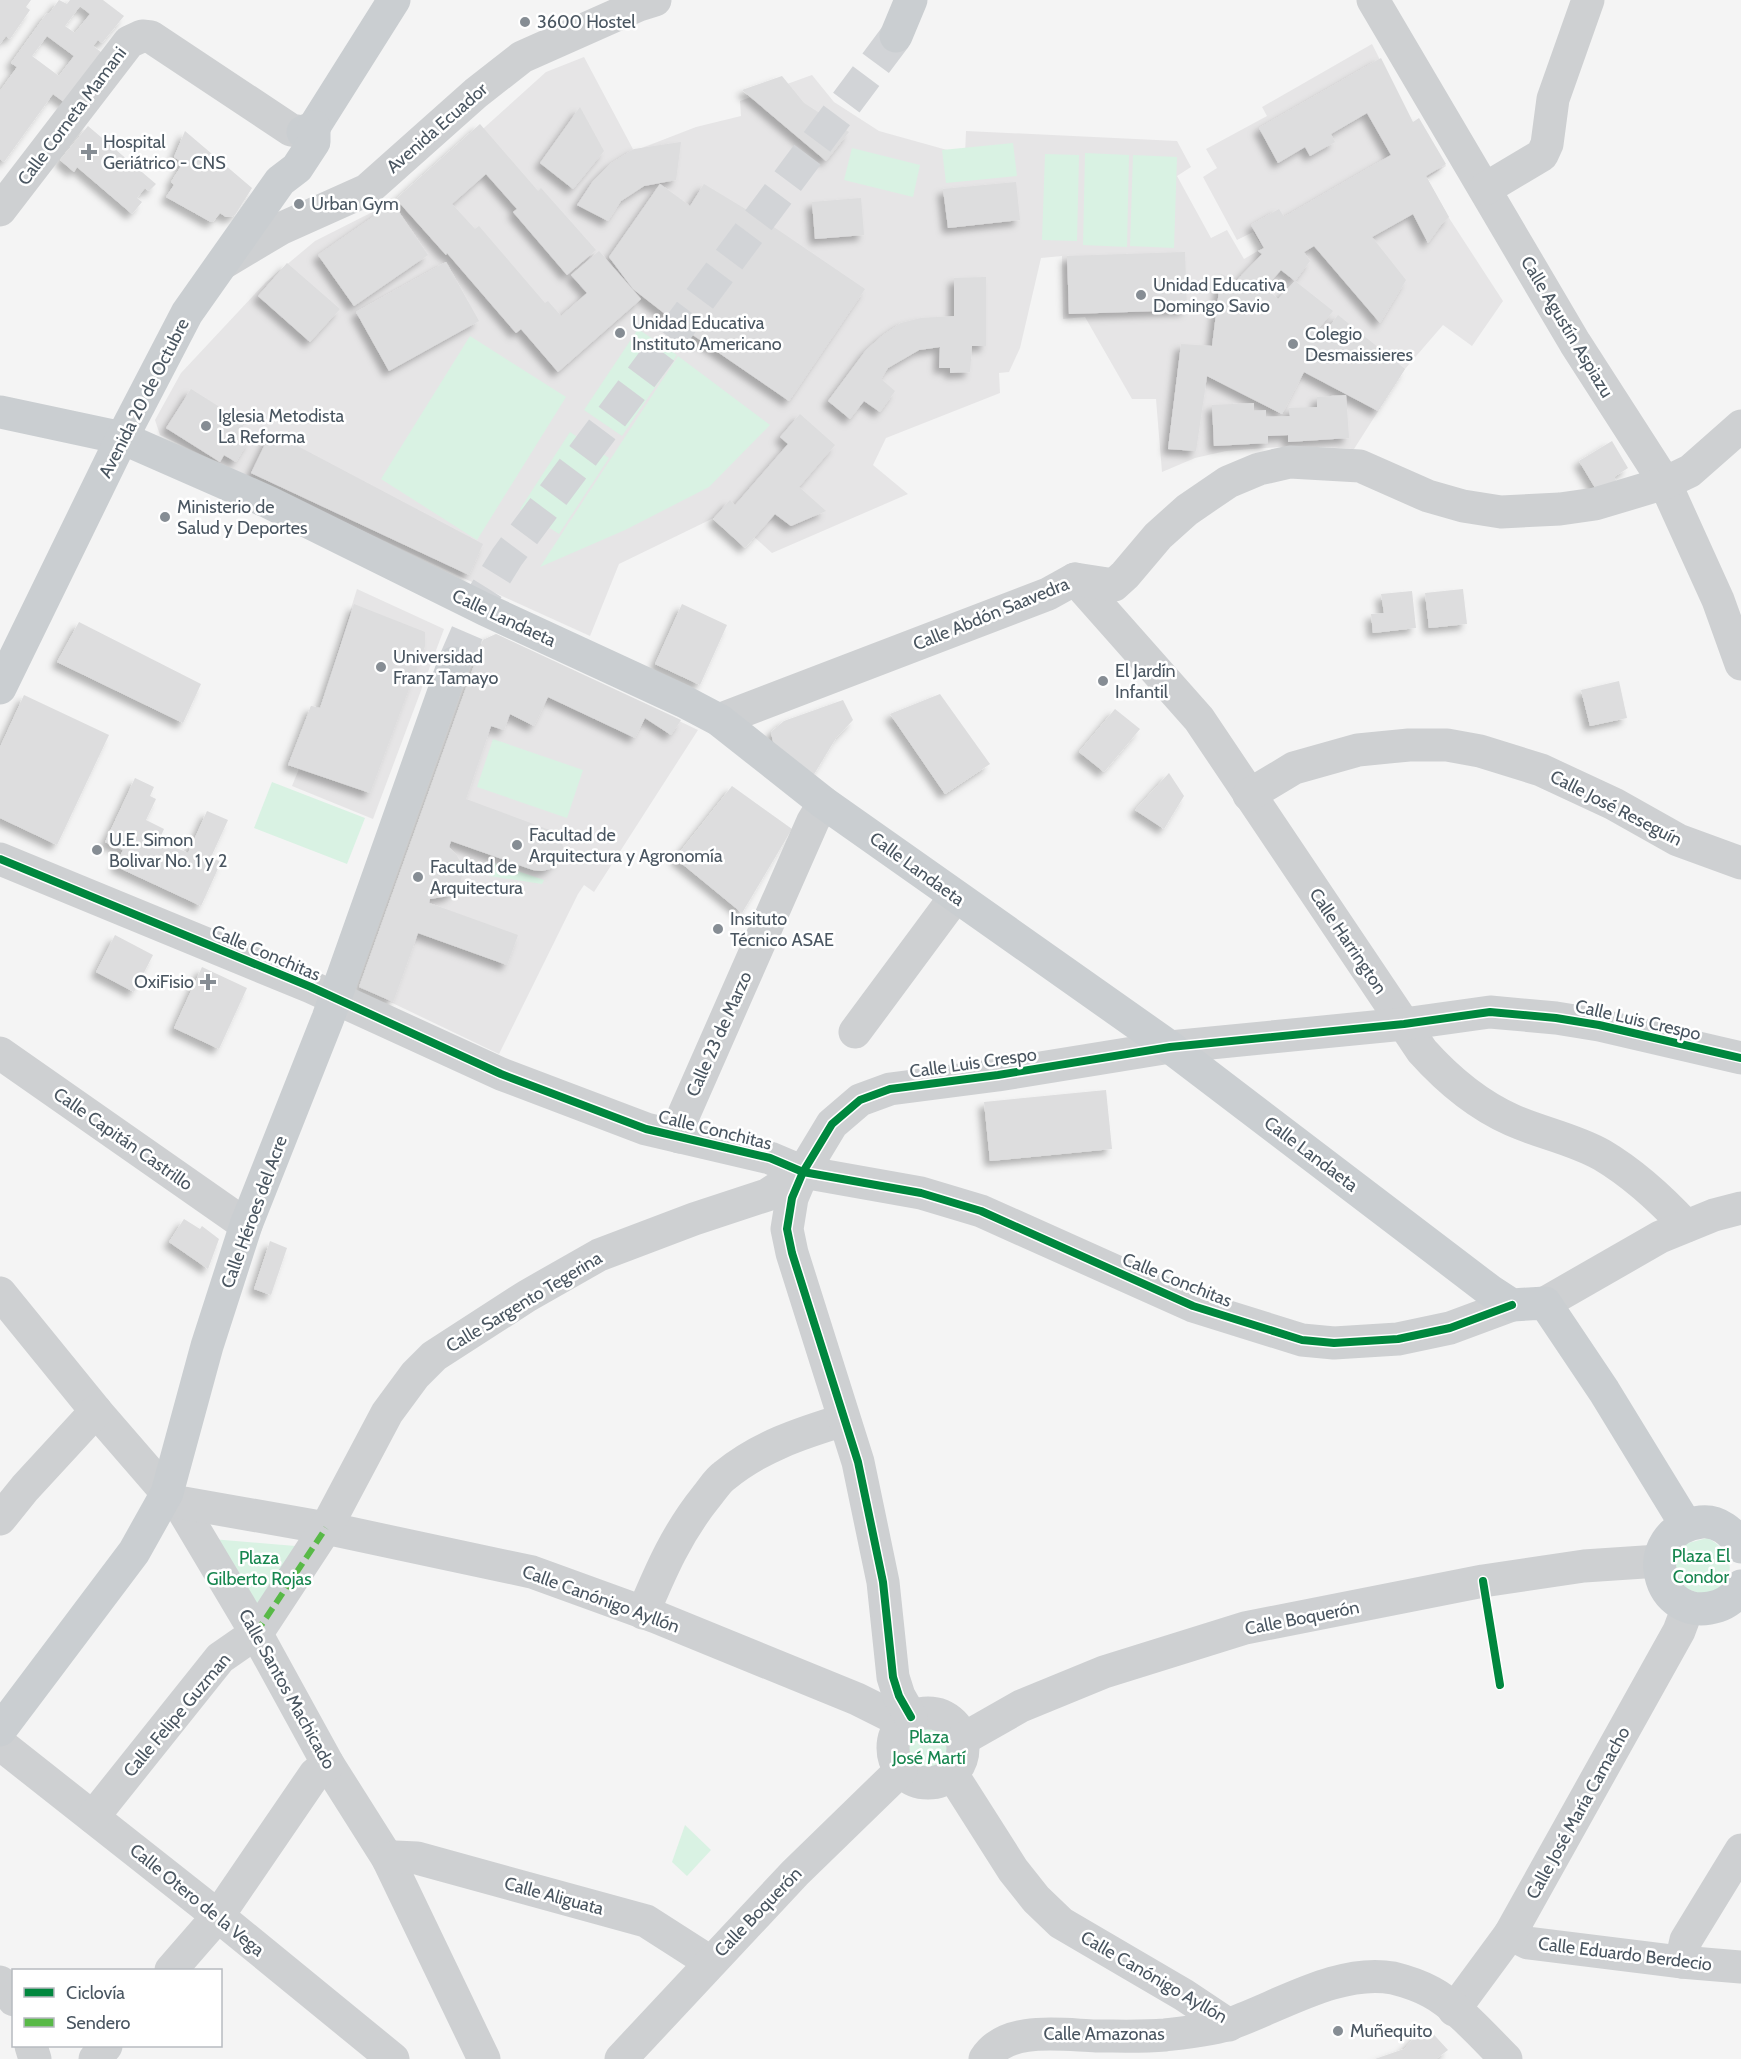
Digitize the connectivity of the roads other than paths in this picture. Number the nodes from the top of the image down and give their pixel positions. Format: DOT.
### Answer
graph roads {
  1 [pos="394,0"];
  2 [pos="655,0"];
  3 [pos="911,0"];
  4 [pos="1373,0"];
  5 [pos="1588,0"];
  6 [pos="896,36"];
  7 [pos="309,130"];
  8 [pos="1485,189"];
  9 [pos="0,210"];
  10 [pos="223,263"];
  11 [pos="0,412"];
  12 [pos="1741,426"];
  13 [pos="122,438"];
  14 [pos="1665,483"];
  15 [pos="1075,579"];
  16 [pos="454,663"];
  17 [pos="1741,664"];
  18 [pos="0,688"];
  19 [pos="720,720"];
  20 [pos="1249,795"];
  21 [pos="825,803"];
  22 [pos="0,859"];
  23 [pos="1741,863"];
  24 [pos="955,897"];
  25 [pos="334,998"];
  26 [pos="1404,1024"];
  27 [pos="855,1032"];
  28 [pos="1170,1047"];
  29 [pos="0,1053"];
  30 [pos="1741,1058"];
  31 [pos="679,1137"];
  32 [pos="803,1172"];
  33 [pos="1741,1208"];
  34 [pos="246,1226"];
  35 [pos="1686,1226"];
  36 [pos="0,1293"];
  37 [pos="1545,1303"];
  38 [pos="1512,1305"];
  39 [pos="96,1411"];
  40 [pos="844,1420"];
  41 [pos="172,1497"];
  42 [pos="0,1519"];
  43 [pos="1686,1525"];
  44 [pos="326,1528"];
  45 [pos="1741,1546"];
  46 [pos="1659,1561"];
  47 [pos="1741,1586"];
  48 [pos="1697,1609"];
  49 [pos="643,1613"];
  50 [pos="1741,1622"];
  51 [pos="256,1633"];
  52 [pos="907,1719"];
  53 [pos="0,1730"];
  54 [pos="963,1739"];
  55 [pos="0,1744"];
  56 [pos="328,1764"];
  57 [pos="901,1770"];
  58 [pos="952,1774"];
  59 [pos="93,1817"];
  60 [pos="1741,1850"];
  61 [pos="388,1858"];
  62 [pos="218,1916"];
  63 [pos="1510,1934"];
  64 [pos="710,1962"];
  65 [pos="1681,1962"];
  66 [pos="1741,1967"];
  67 [pos="173,1969"];
  68 [pos="0,1982"];
  69 [pos="12,1997"];
  70 [pos="1454,2010"];
  71 [pos="1229,2025"];
  72 [pos="105,2047"];
  73 [pos="95,2059"];
  74 [pos="393,2059"];
  75 [pos="484,2059"];
  76 [pos="621,2059"];
  77 [pos="985,2059"];
  78 [pos="1506,2059"];
  1 -- 7 [label="main road, Avenida 20 de Octubre"];
  2 -- 10 [label="street, Avenida Ecuador"];
  3 -- 6 [label="main road"];
  4 -- 8 [label="street, Calle Agustín Aspiazu"];
  5 -- 8 [label="street"];
  7 -- 9 [label="street, Calle Corneta Mamani"];
  7 -- 10 [label="main road, Avenida 20 de Octubre"];
  8 -- 14 [label="street, Calle Agustín Aspiazu"];
  10 -- 13 [label="main road, Avenida 20 de Octubre"];
  11 -- 13 [label="main road, Calle Landaeta"];
  12 -- 14 [label="street, Calle Abdón Saavedra"];
  13 -- 18 [label="main road, Avenida 20 de Octubre"];
  13 -- 19 [label="main road, Calle Landaeta"];
  14 -- 15 [label="street, Calle Abdón Saavedra"];
  14 -- 17 [label="street, Calle Agustín Aspiazu"];
  15 -- 19 [label="street, Calle Abdón Saavedra"];
  15 -- 20 [label="street, Calle Harrington"];
  16 -- 25 [label="main road, Calle Héroes del Acre"];
  19 -- 21 [label="main road, Calle Landaeta"];
  20 -- 23 [label="street, Calle José Reseguín"];
  20 -- 26 [label="street, Calle Harrington"];
  21 -- 24 [label="main road, Calle Landaeta"];
  21 -- 31 [label="street, Calle 23 de Marzo"];
  22 -- 25 [label="street, Calle Conchitas"];
  24 -- 27 [label="street"];
  24 -- 28 [label="main road, Calle Landaeta"];
  25 -- 31 [label="street, Calle Conchitas"];
  25 -- 34 [label="main road, Calle Héroes del Acre"];
  26 -- 28 [label="street, Calle Luis Crespo"];
  26 -- 30 [label="street, Calle Luis Crespo"];
  26 -- 35 [label="street, Calle Harrington"];
  28 -- 32 [label="street, Calle Luis Crespo"];
  28 -- 38 [label="main road, Calle Landaeta"];
  29 -- 34 [label="street, Calle Capitán Castrillo"];
  31 -- 32 [label="street, Calle Conchitas"];
  32 -- 38 [label="street, Calle Conchitas"];
  32 -- 40 [label="street, Calle Luis Crespo"];
  32 -- 44 [label="street, Calle Sargento Tegerina"];
  33 -- 35 [label="street"];
  34 -- 41 [label="main road, Calle Héroes del Acre"];
  35 -- 37 [label="street"];
  36 -- 39 [label="street, Calle Santos Machicado"];
  37 -- 38 [label="main road"];
  37 -- 43 [label="main road"];
  39 -- 41 [label="street, Calle Santos Machicado"];
  39 -- 42 [label="street"];
  40 -- 49 [label="street"];
  40 -- 52 [label="street, Calle Luis Crespo"];
  41 -- 44 [label="street, Calle Canónigo Ayllón"];
  41 -- 51 [label="street, Calle Santos Machicado"];
  41 -- 53 [label="main road, Calle Héroes del Acre"];
  43 -- 45 [label="main road"];
  43 -- 46 [label="main road"];
  44 -- 49 [label="street, Calle Canónigo Ayllón"];
  44 -- 51 [label="street, Calle Felipe Guzman"];
  46 -- 48 [label="main road"];
  46 -- 54 [label="street, Calle Boquerón"];
  47 -- 48 [label="main road"];
  48 -- 50 [label="main road"];
  48 -- 63 [label="street, Calle José María Camacho"];
  49 -- 52 [label="street, Calle Canónigo Ayllón"];
  51 -- 56 [label="street, Calle Santos Machicado"];
  51 -- 59 [label="street, Calle Felipe Guzman"];
  52 -- 54 [label="street"];
  52 -- 57 [label="street"];
  54 -- 58 [label="street"];
  55 -- 59 [label="street, Calle Otero de la Vega"];
  56 -- 61 [label="street, Calle Santos Machicado"];
  56 -- 62 [label="street"];
  57 -- 58 [label="street"];
  57 -- 64 [label="street, Calle Boquerón"];
  58 -- 71 [label="street, Calle Canónigo Ayllón"];
  59 -- 62 [label="street, Calle Otero de la Vega"];
  60 -- 65 [label="street"];
  61 -- 64 [label="street, Calle Aliguata"];
  61 -- 75 [label="street, Calle Santos Machicado"];
  62 -- 67 [label="street"];
  62 -- 74 [label="street, Calle Otero de la Vega"];
  63 -- 65 [label="street, Calle Eduardo Berdecio"];
  63 -- 70 [label="street, Calle José María Camacho"];
  64 -- 76 [label="street, Calle Boquerón"];
  65 -- 66 [label="street, Calle Eduardo Berdecio"];
  68 -- 69 [label="street"];
  70 -- 71 [label="street, Calle Canónigo Ayllón"];
  70 -- 78 [label="street, Calle Canónigo Ayllón"];
  71 -- 77 [label="street, Calle Amazonas"];
  72 -- 73 [label="street"];
}
